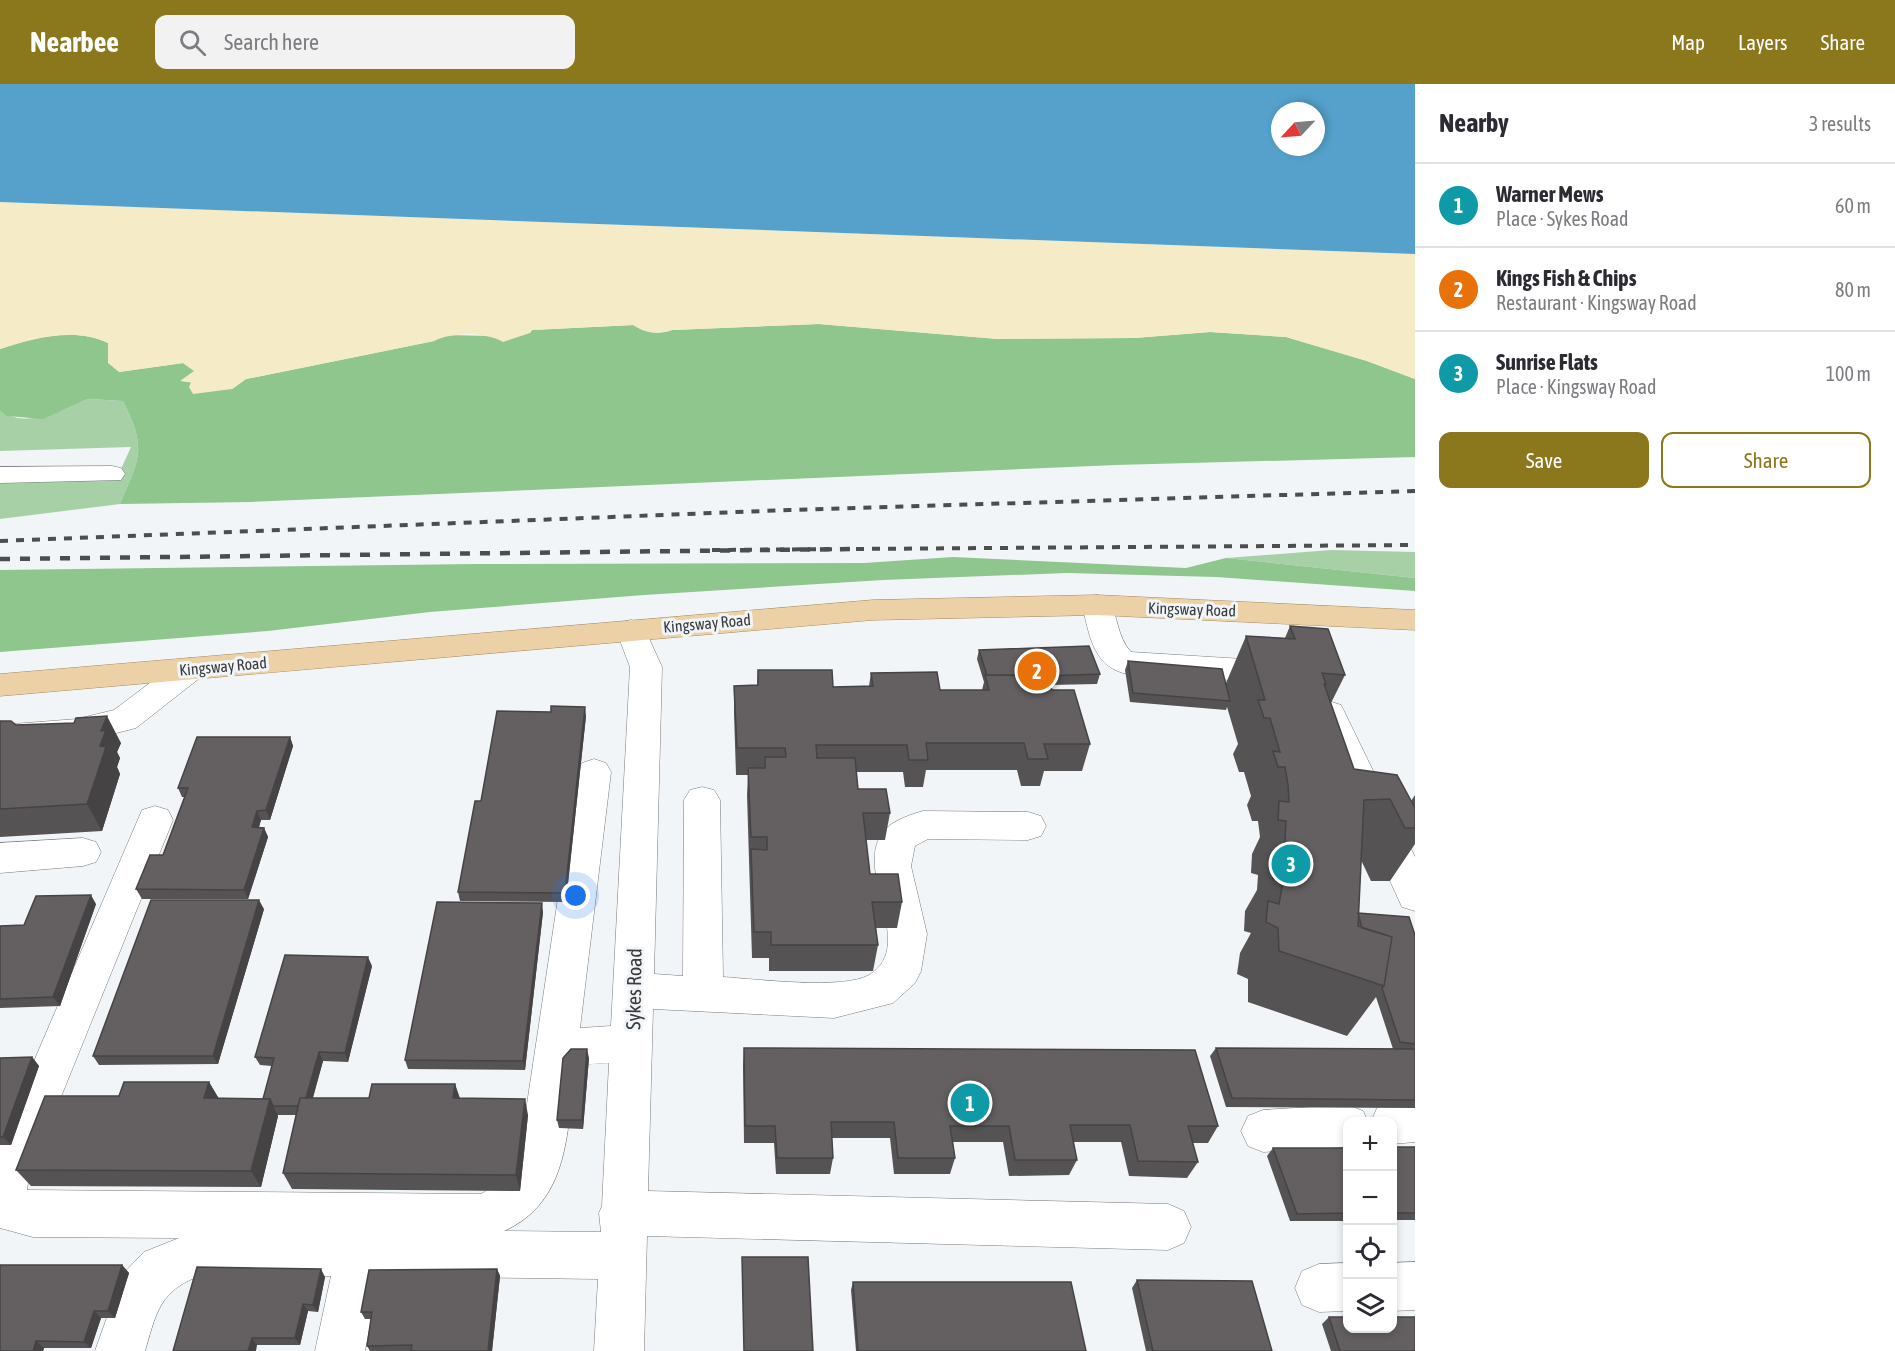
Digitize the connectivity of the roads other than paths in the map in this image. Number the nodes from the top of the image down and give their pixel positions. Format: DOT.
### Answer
graph roads {
  1 [pos="112,474"];
  2 [pos="0,475"];
  3 [pos="1096,605"];
  4 [pos="1415,620"];
  5 [pos="631,630"];
  6 [pos="190,669"];
  7 [pos="0,685"];
  8 [pos="0,737"];
  9 [pos="594,772"];
  10 [pos="702,800"];
  11 [pos="155,820"];
  12 [pos="1028,826"];
  13 [pos="83,852"];
  14 [pos="0,858"];
  15 [pos="1415,896"];
  16 [pos="633,991"];
  17 [pos="703,993"];
  18 [pos="632,1043"];
  19 [pos="555,1048"];
  20 [pos="1415,1121"];
  21 [pos="1397,1123"];
  22 [pos="1343,1126"];
  23 [pos="1263,1131"];
  24 [pos="1168,1227"];
  25 [pos="623,1234"];
  26 [pos="360,1251"];
  27 [pos="1415,1286"];
  28 [pos="1397,1287"];
  29 [pos="120,1351"];
  30 [pos="340,1351"];
  31 [pos="619,1351"];
  1 -- 2 [label="street"];
  3 -- 4 [label="main road, Kingsway Road"];
  3 -- 5 [label="main road, Kingsway Road"];
  3 -- 15 [label="street"];
  5 -- 6 [label="main road, Kingsway Road"];
  5 -- 16 [label="street, Sykes Road"];
  6 -- 7 [label="main road, Kingsway Road"];
  6 -- 8 [label="street"];
  9 -- 19 [label="street"];
  10 -- 17 [label="street"];
  11 -- 19 [label="street"];
  12 -- 17 [label="street"];
  13 -- 14 [label="street"];
  16 -- 17 [label="street"];
  16 -- 18 [label="street, Sykes Road"];
  18 -- 19 [label="street"];
  18 -- 25 [label="street, Sykes Road"];
  20 -- 21 [label="street"];
  22 -- 23 [label="street"];
  24 -- 25 [label="street"];
  25 -- 26 [label="street"];
  25 -- 31 [label="street, Sykes Road"];
  26 -- 29 [label="street"];
  26 -- 30 [label="street"];
  27 -- 28 [label="street"];
}
